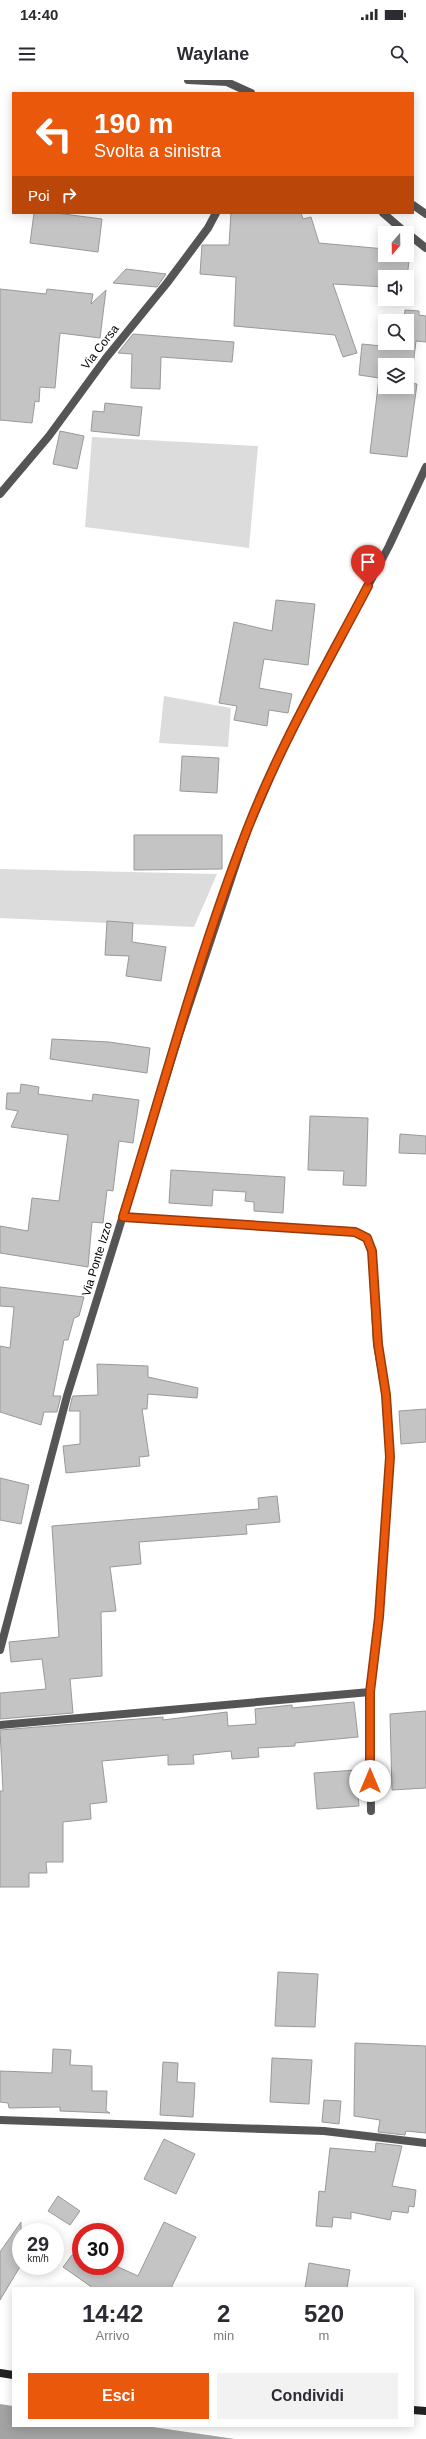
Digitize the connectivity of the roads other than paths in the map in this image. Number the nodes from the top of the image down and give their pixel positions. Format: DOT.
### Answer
graph roads {
  1 [pos="188,80"];
  2 [pos="249,92"];
  3 [pos="414,206"];
  4 [pos="215,214"];
  5 [pos="384,214"];
  6 [pos="426,214"];
  7 [pos="399,226"];
  8 [pos="414,239"];
  9 [pos="426,248"];
  10 [pos="426,466"];
  11 [pos="0,494"];
  12 [pos="123,1217"];
  13 [pos="0,1650"];
  14 [pos="370,1692"];
  15 [pos="0,1725"];
  16 [pos="371,1811"];
  17 [pos="0,2120"];
  18 [pos="426,2143"];
  19 [pos="0,2373"];
  20 [pos="12,2375"];
  1 -- 2 [label="street"];
  3 -- 6 [label="street"];
  4 -- 11 [label="street, Via Corsa"];
  5 -- 7 [label="street"];
  8 -- 9 [label="street"];
  10 -- 12 [label="street, Via Ponte Izzo"];
  12 -- 13 [label="street, Via Ponte Izzo"];
  12 -- 14 [label="street"];
  14 -- 15 [label="street"];
  14 -- 16 [label="street"];
  17 -- 18 [label="street"];
  19 -- 20 [label="main road"];
}
